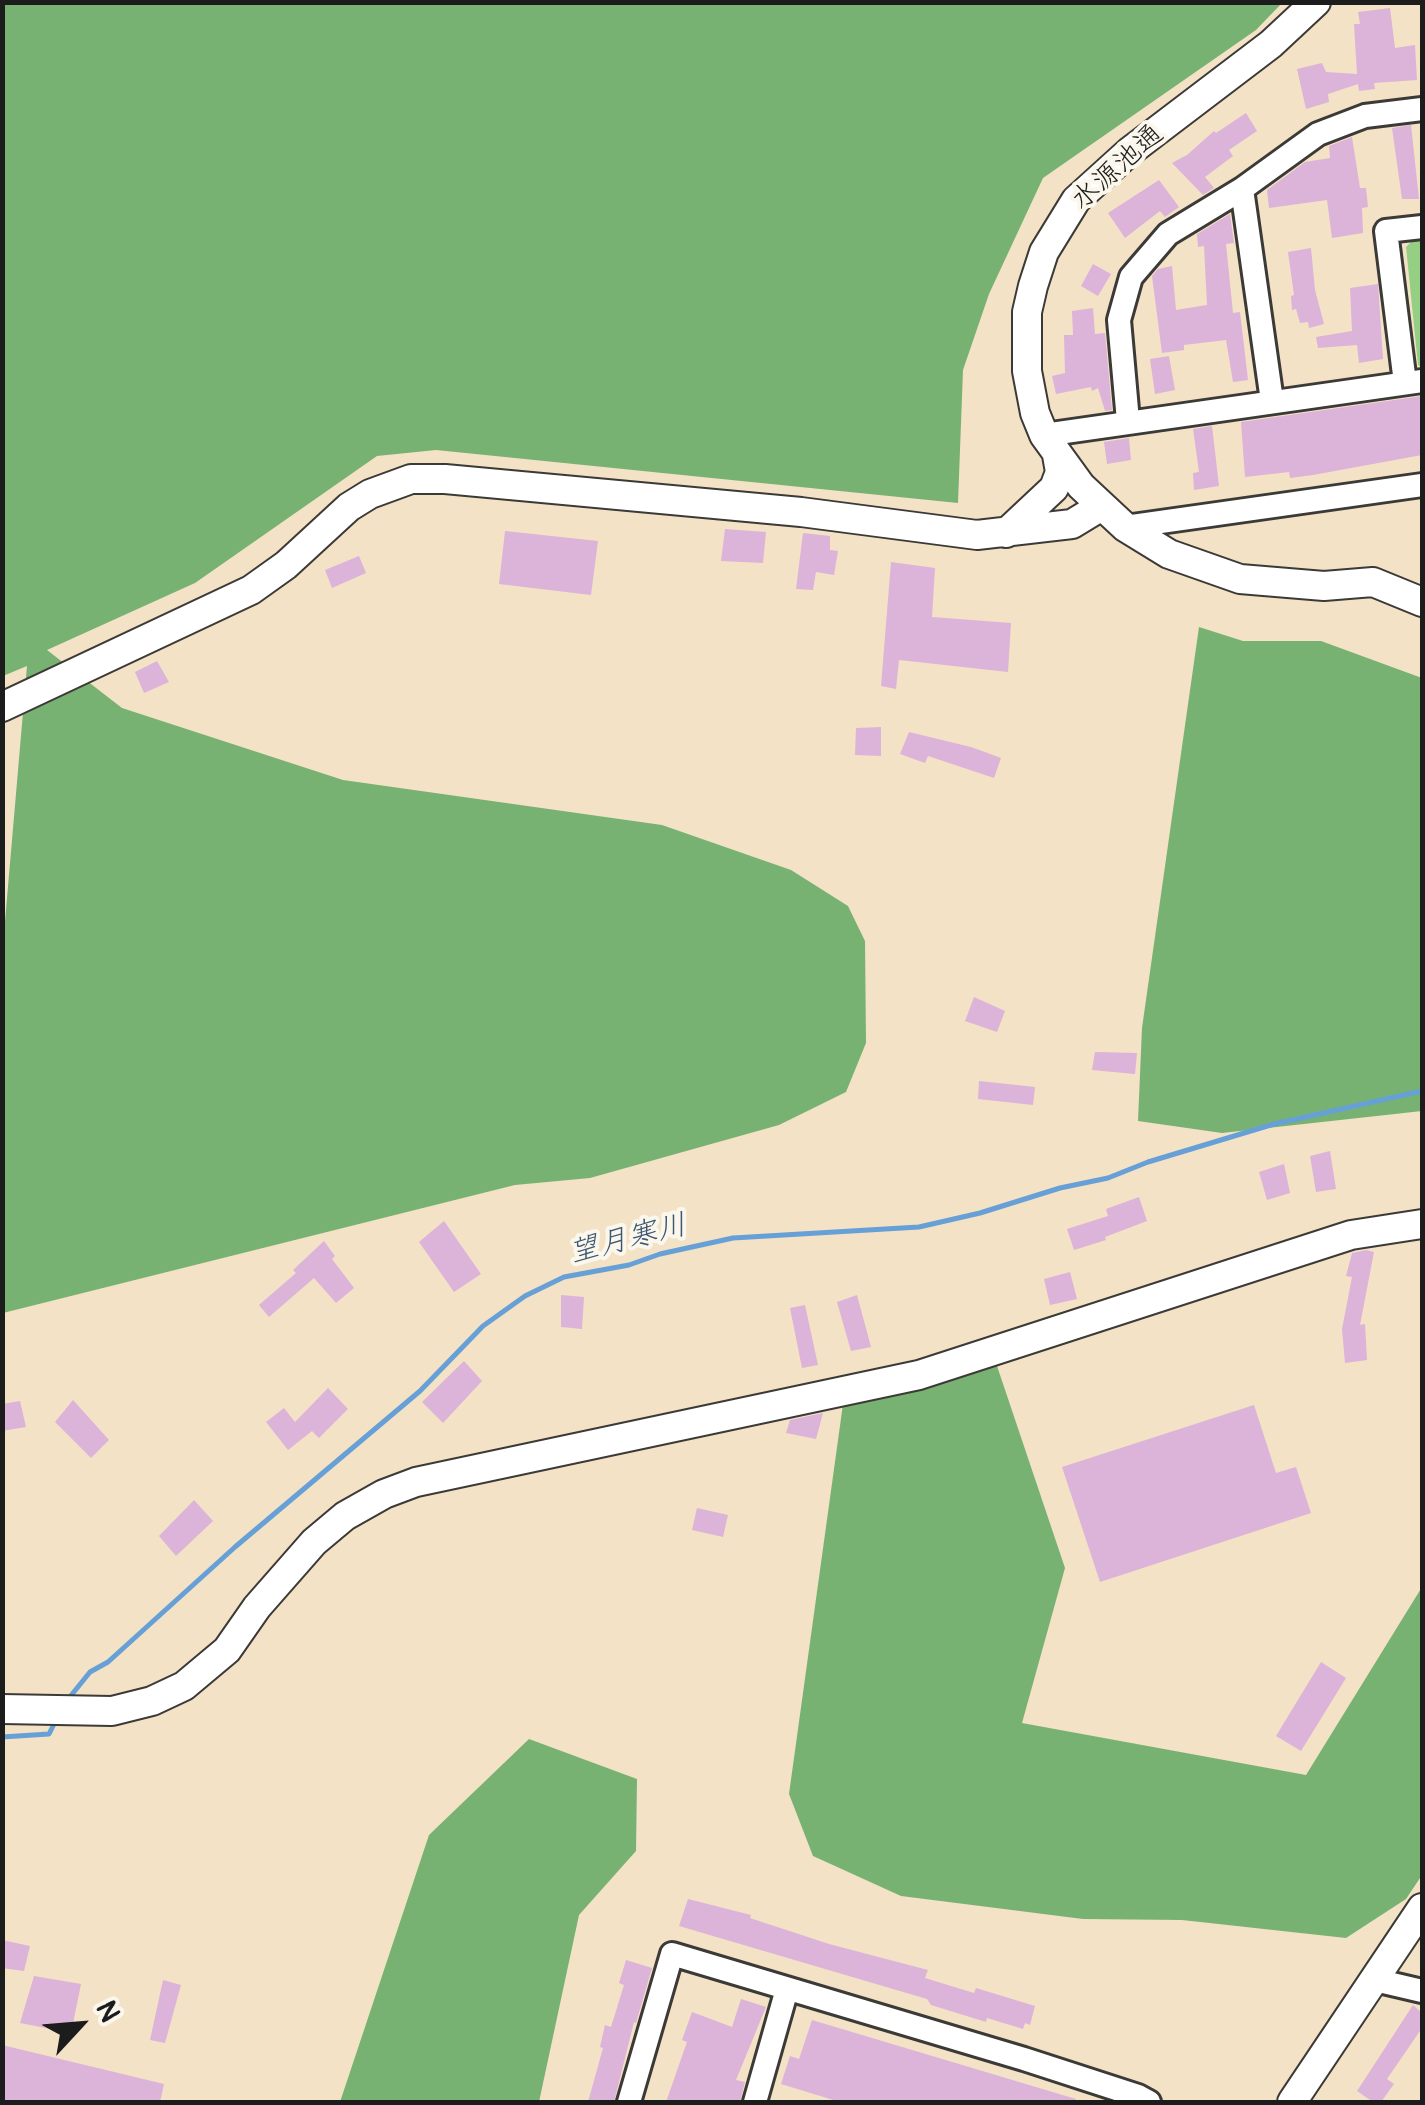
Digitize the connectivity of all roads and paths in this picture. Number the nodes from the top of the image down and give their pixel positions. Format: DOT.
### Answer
graph roads {
  1 [pos="1316,2"];
  2 [pos="1422,109"];
  3 [pos="1242,189"];
  4 [pos="1422,227"];
  5 [pos="1414,382"];
  6 [pos="1272,401"];
  7 [pos="1128,421"];
  8 [pos="1050,445"];
  9 [pos="1422,485"];
  10 [pos="1100,507"];
  11 [pos="1124,526"];
  12 [pos="1006,533"];
  13 [pos="1422,602"];
  14 [pos="2,707"];
  15 [pos="1422,1224"];
  16 [pos="2,1709"];
  17 [pos="1422,1908"];
  18 [pos="1375,1980"];
  19 [pos="787,1990"];
  20 [pos="1422,1991"];
  21 [pos="1141,2100"];
  22 [pos="629,2102"];
  23 [pos="753,2102"];
  24 [pos="1292,2102"];
  1 -- 8 [label="street, 水源池通"];
  2 -- 3 [label="street"];
  3 -- 6 [label="street"];
  3 -- 7 [label="street"];
  4 -- 5 [label="street"];
  5 -- 6 [label="street"];
  6 -- 7 [label="street"];
  7 -- 8 [label="street"];
  8 -- 10 [label="street, 水源池通"];
  8 -- 12 [label="street"];
  9 -- 11 [label="street"];
  10 -- 11 [label="street, 水源池通"];
  10 -- 12 [label="street"];
  11 -- 13 [label="street, 水源池通"];
  12 -- 14 [label="street"];
  15 -- 16 [label="street"];
  17 -- 18 [label="street"];
  18 -- 20 [label="street"];
  18 -- 24 [label="street"];
  19 -- 21 [label="street"];
  19 -- 22 [label="street"];
  19 -- 23 [label="street"];
}
